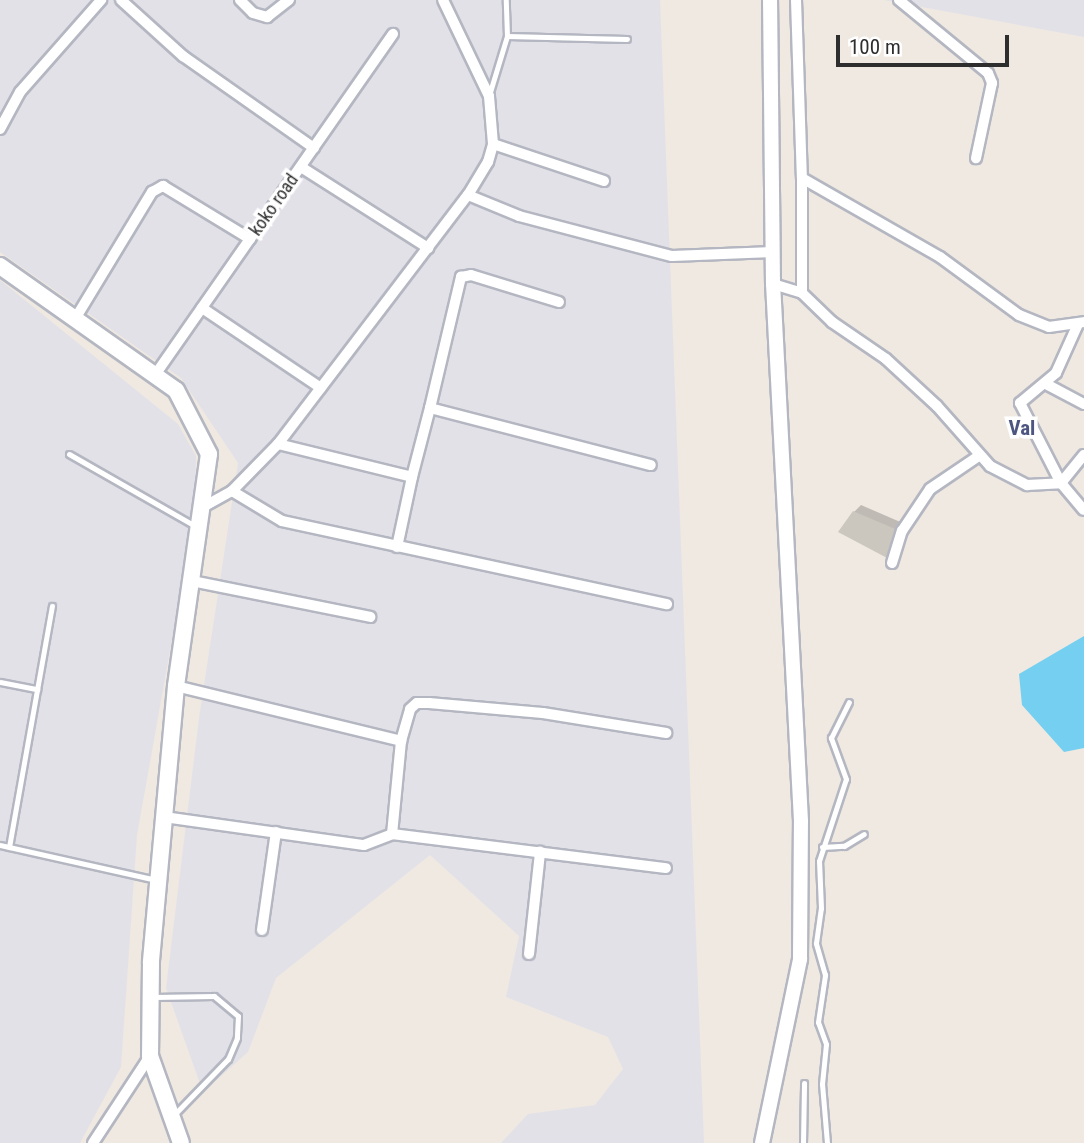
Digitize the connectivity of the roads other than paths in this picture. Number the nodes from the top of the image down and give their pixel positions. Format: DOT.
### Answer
graph roads {
  1 [pos="101,0"];
  2 [pos="121,0"];
  3 [pos="240,0"];
  4 [pos="289,0"];
  5 [pos="443,0"];
  6 [pos="506,0"];
  7 [pos="770,0"];
  8 [pos="796,0"];
  9 [pos="899,0"];
  10 [pos="393,34"];
  11 [pos="507,36"];
  12 [pos="626,39"];
  13 [pos="489,96"];
  14 [pos="0,129"];
  15 [pos="493,144"];
  16 [pos="314,148"];
  17 [pos="976,158"];
  18 [pos="301,167"];
  19 [pos="802,178"];
  20 [pos="604,181"];
  21 [pos="468,195"];
  22 [pos="250,239"];
  23 [pos="428,248"];
  24 [pos="773,252"];
  25 [pos="0,266"];
  26 [pos="773,285"];
  27 [pos="802,293"];
  28 [pos="559,302"];
  29 [pos="202,308"];
  30 [pos="75,319"];
  31 [pos="1081,323"];
  32 [pos="155,375"];
  33 [pos="1046,384"];
  34 [pos="321,388"];
  35 [pos="1084,404"];
  36 [pos="430,408"];
  37 [pos="278,444"];
  38 [pos="69,454"];
  39 [pos="1084,454"];
  40 [pos="980,455"];
  41 [pos="651,465"];
  42 [pos="412,477"];
  43 [pos="1061,483"];
  44 [pos="232,491"];
  45 [pos="203,507"];
  46 [pos="1084,510"];
  47 [pos="200,529"];
  48 [pos="397,547"];
  49 [pos="892,564"];
  50 [pos="192,581"];
  51 [pos="667,604"];
  52 [pos="52,606"];
  53 [pos="370,617"];
  54 [pos="0,682"];
  55 [pos="176,686"];
  56 [pos="37,689"];
  57 [pos="849,702"];
  58 [pos="666,733"];
  59 [pos="401,741"];
  60 [pos="164,817"];
  61 [pos="276,832"];
  62 [pos="393,834"];
  63 [pos="864,834"];
  64 [pos="0,845"];
  65 [pos="9,847"];
  66 [pos="822,848"];
  67 [pos="540,852"];
  68 [pos="666,868"];
  69 [pos="156,880"];
  70 [pos="262,930"];
  71 [pos="529,954"];
  72 [pos="151,997"];
  73 [pos="149,1056"];
  74 [pos="804,1083"];
  75 [pos="172,1117"];
  76 [pos="93,1143"];
  77 [pos="181,1143"];
  78 [pos="762,1143"];
  79 [pos="803,1143"];
  80 [pos="827,1143"];
  1 -- 14 [label="street"];
  2 -- 16 [label="street"];
  3 -- 4 [label="street"];
  5 -- 13 [label="street"];
  6 -- 11 [label="lane"];
  7 -- 24 [label="street"];
  8 -- 19 [label="street"];
  9 -- 17 [label="street"];
  10 -- 16 [label="street, koko road"];
  11 -- 12 [label="lane"];
  11 -- 13 [label="lane"];
  13 -- 15 [label="street"];
  15 -- 20 [label="street"];
  15 -- 21 [label="street"];
  16 -- 18 [label="street, koko road"];
  18 -- 22 [label="street, koko road"];
  18 -- 23 [label="street"];
  19 -- 27 [label="street"];
  19 -- 31 [label="street"];
  21 -- 23 [label="street"];
  21 -- 24 [label="street"];
  22 -- 29 [label="street, koko road"];
  22 -- 30 [label="street"];
  23 -- 34 [label="street"];
  24 -- 26 [label="street"];
  25 -- 30 [label="main road"];
  26 -- 27 [label="street"];
  26 -- 78 [label="street"];
  27 -- 40 [label="street"];
  28 -- 36 [label="street"];
  29 -- 32 [label="street, koko road"];
  29 -- 34 [label="street"];
  30 -- 32 [label="main road"];
  31 -- 33 [label="street"];
  32 -- 45 [label="main road"];
  33 -- 35 [label="street"];
  33 -- 43 [label="street"];
  34 -- 37 [label="street"];
  36 -- 41 [label="street"];
  36 -- 42 [label="street"];
  37 -- 42 [label="street"];
  37 -- 44 [label="street"];
  38 -- 47 [label="lane"];
  39 -- 43 [label="street"];
  40 -- 43 [label="street"];
  40 -- 49 [label="street"];
  42 -- 48 [label="street"];
  43 -- 46 [label="street"];
  44 -- 45 [label="street"];
  44 -- 48 [label="street"];
  45 -- 47 [label="main road"];
  47 -- 50 [label="main road"];
  48 -- 51 [label="street"];
  50 -- 53 [label="street"];
  50 -- 55 [label="main road"];
  52 -- 56 [label="lane"];
  54 -- 56 [label="lane"];
  55 -- 59 [label="street"];
  55 -- 60 [label="main road"];
  56 -- 65 [label="lane"];
  57 -- 66 [label="lane"];
  58 -- 59 [label="street"];
  59 -- 62 [label="street"];
  60 -- 61 [label="street"];
  60 -- 69 [label="main road"];
  61 -- 62 [label="street"];
  61 -- 70 [label="street"];
  62 -- 67 [label="street"];
  63 -- 66 [label="lane"];
  64 -- 65 [label="lane"];
  65 -- 69 [label="lane"];
  66 -- 80 [label="lane"];
  67 -- 68 [label="street"];
  67 -- 71 [label="street"];
  69 -- 72 [label="main road"];
  72 -- 73 [label="main road"];
  72 -- 75 [label="lane"];
  73 -- 75 [label="main road"];
  73 -- 76 [label="street"];
  74 -- 79 [label="lane"];
  75 -- 77 [label="main road"];
}
